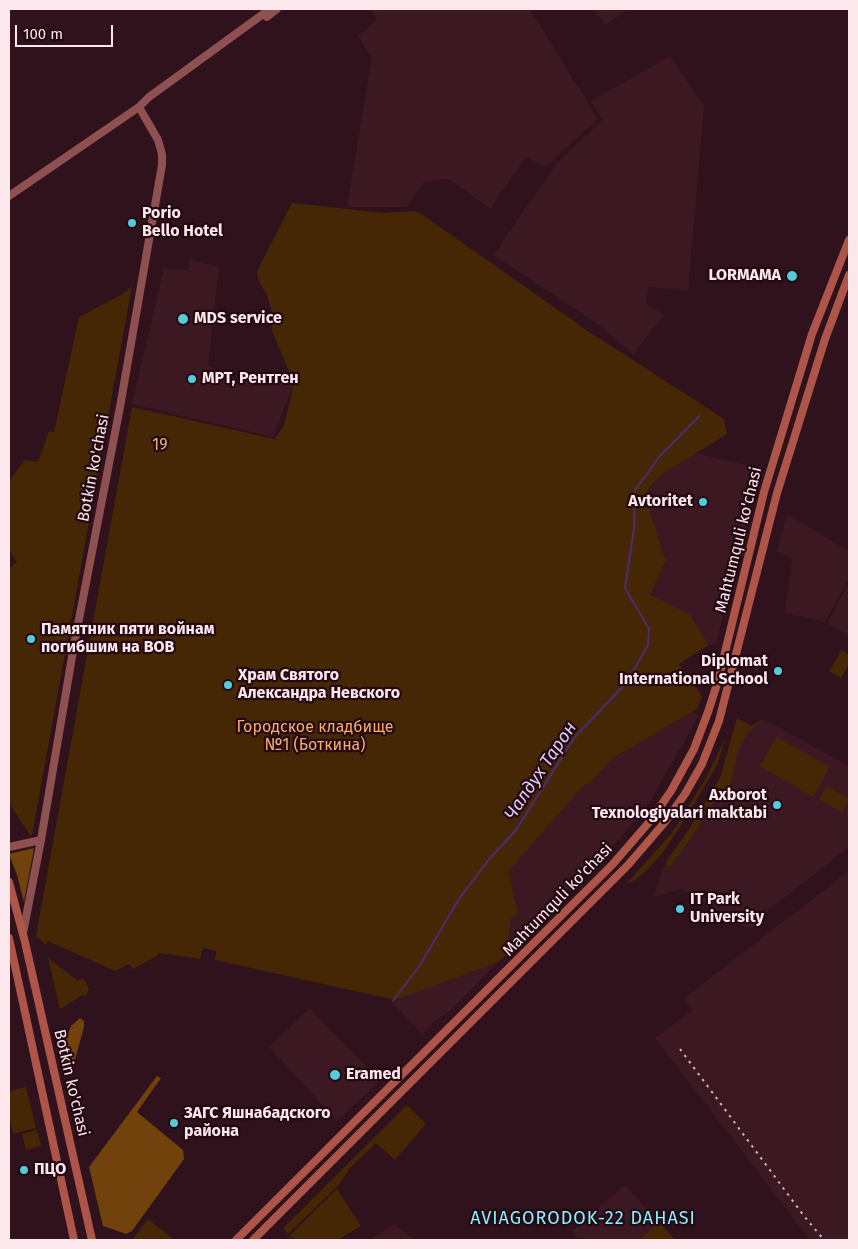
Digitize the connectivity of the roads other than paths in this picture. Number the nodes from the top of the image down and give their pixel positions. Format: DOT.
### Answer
graph roads {
  1 [pos="270,9"];
  2 [pos="278,9"];
  3 [pos="138,106"];
  4 [pos="9,196"];
  5 [pos="849,240"];
  6 [pos="849,275"];
  7 [pos="812,334"];
  8 [pos="825,339"];
  9 [pos="41,840"];
  10 [pos="9,846"];
  11 [pos="9,882"];
  12 [pos="23,933"];
  13 [pos="9,938"];
  14 [pos="73,1153"];
  15 [pos="56,1157"];
  16 [pos="246,1230"];
  17 [pos="74,1240"];
  18 [pos="92,1240"];
  19 [pos="236,1240"];
  20 [pos="254,1240"];
  1 -- 3 [label="street"];
  2 -- 3 [label="street"];
  3 -- 4 [label="street"];
  3 -- 9 [label="street, Botkin ko'chasi"];
  5 -- 7 [label="main road, Mahtumquli ko'chasi"];
  6 -- 8 [label="main road, Mahtumquli ko'chasi"];
  7 -- 8 [label="main road"];
  7 -- 16 [label="main road, Mahtumquli ko'chasi"];
  8 -- 20 [label="main road, Mahtumquli ko'chasi"];
  9 -- 10 [label="street"];
  9 -- 12 [label="street, Botkin ko'chasi"];
  11 -- 12 [label="main road, Botkin ko'chasi"];
  12 -- 14 [label="main road, Botkin ko'chasi"];
  13 -- 15 [label="main road, Botkin ko'chasi"];
  14 -- 15 [label="main road"];
  14 -- 18 [label="main road, Botkin ko'chasi"];
  15 -- 17 [label="main road, Botkin ko'chasi"];
  16 -- 19 [label="main road, Mahtumquli ko'chasi"];
  16 -- 20 [label="main road"];
}
